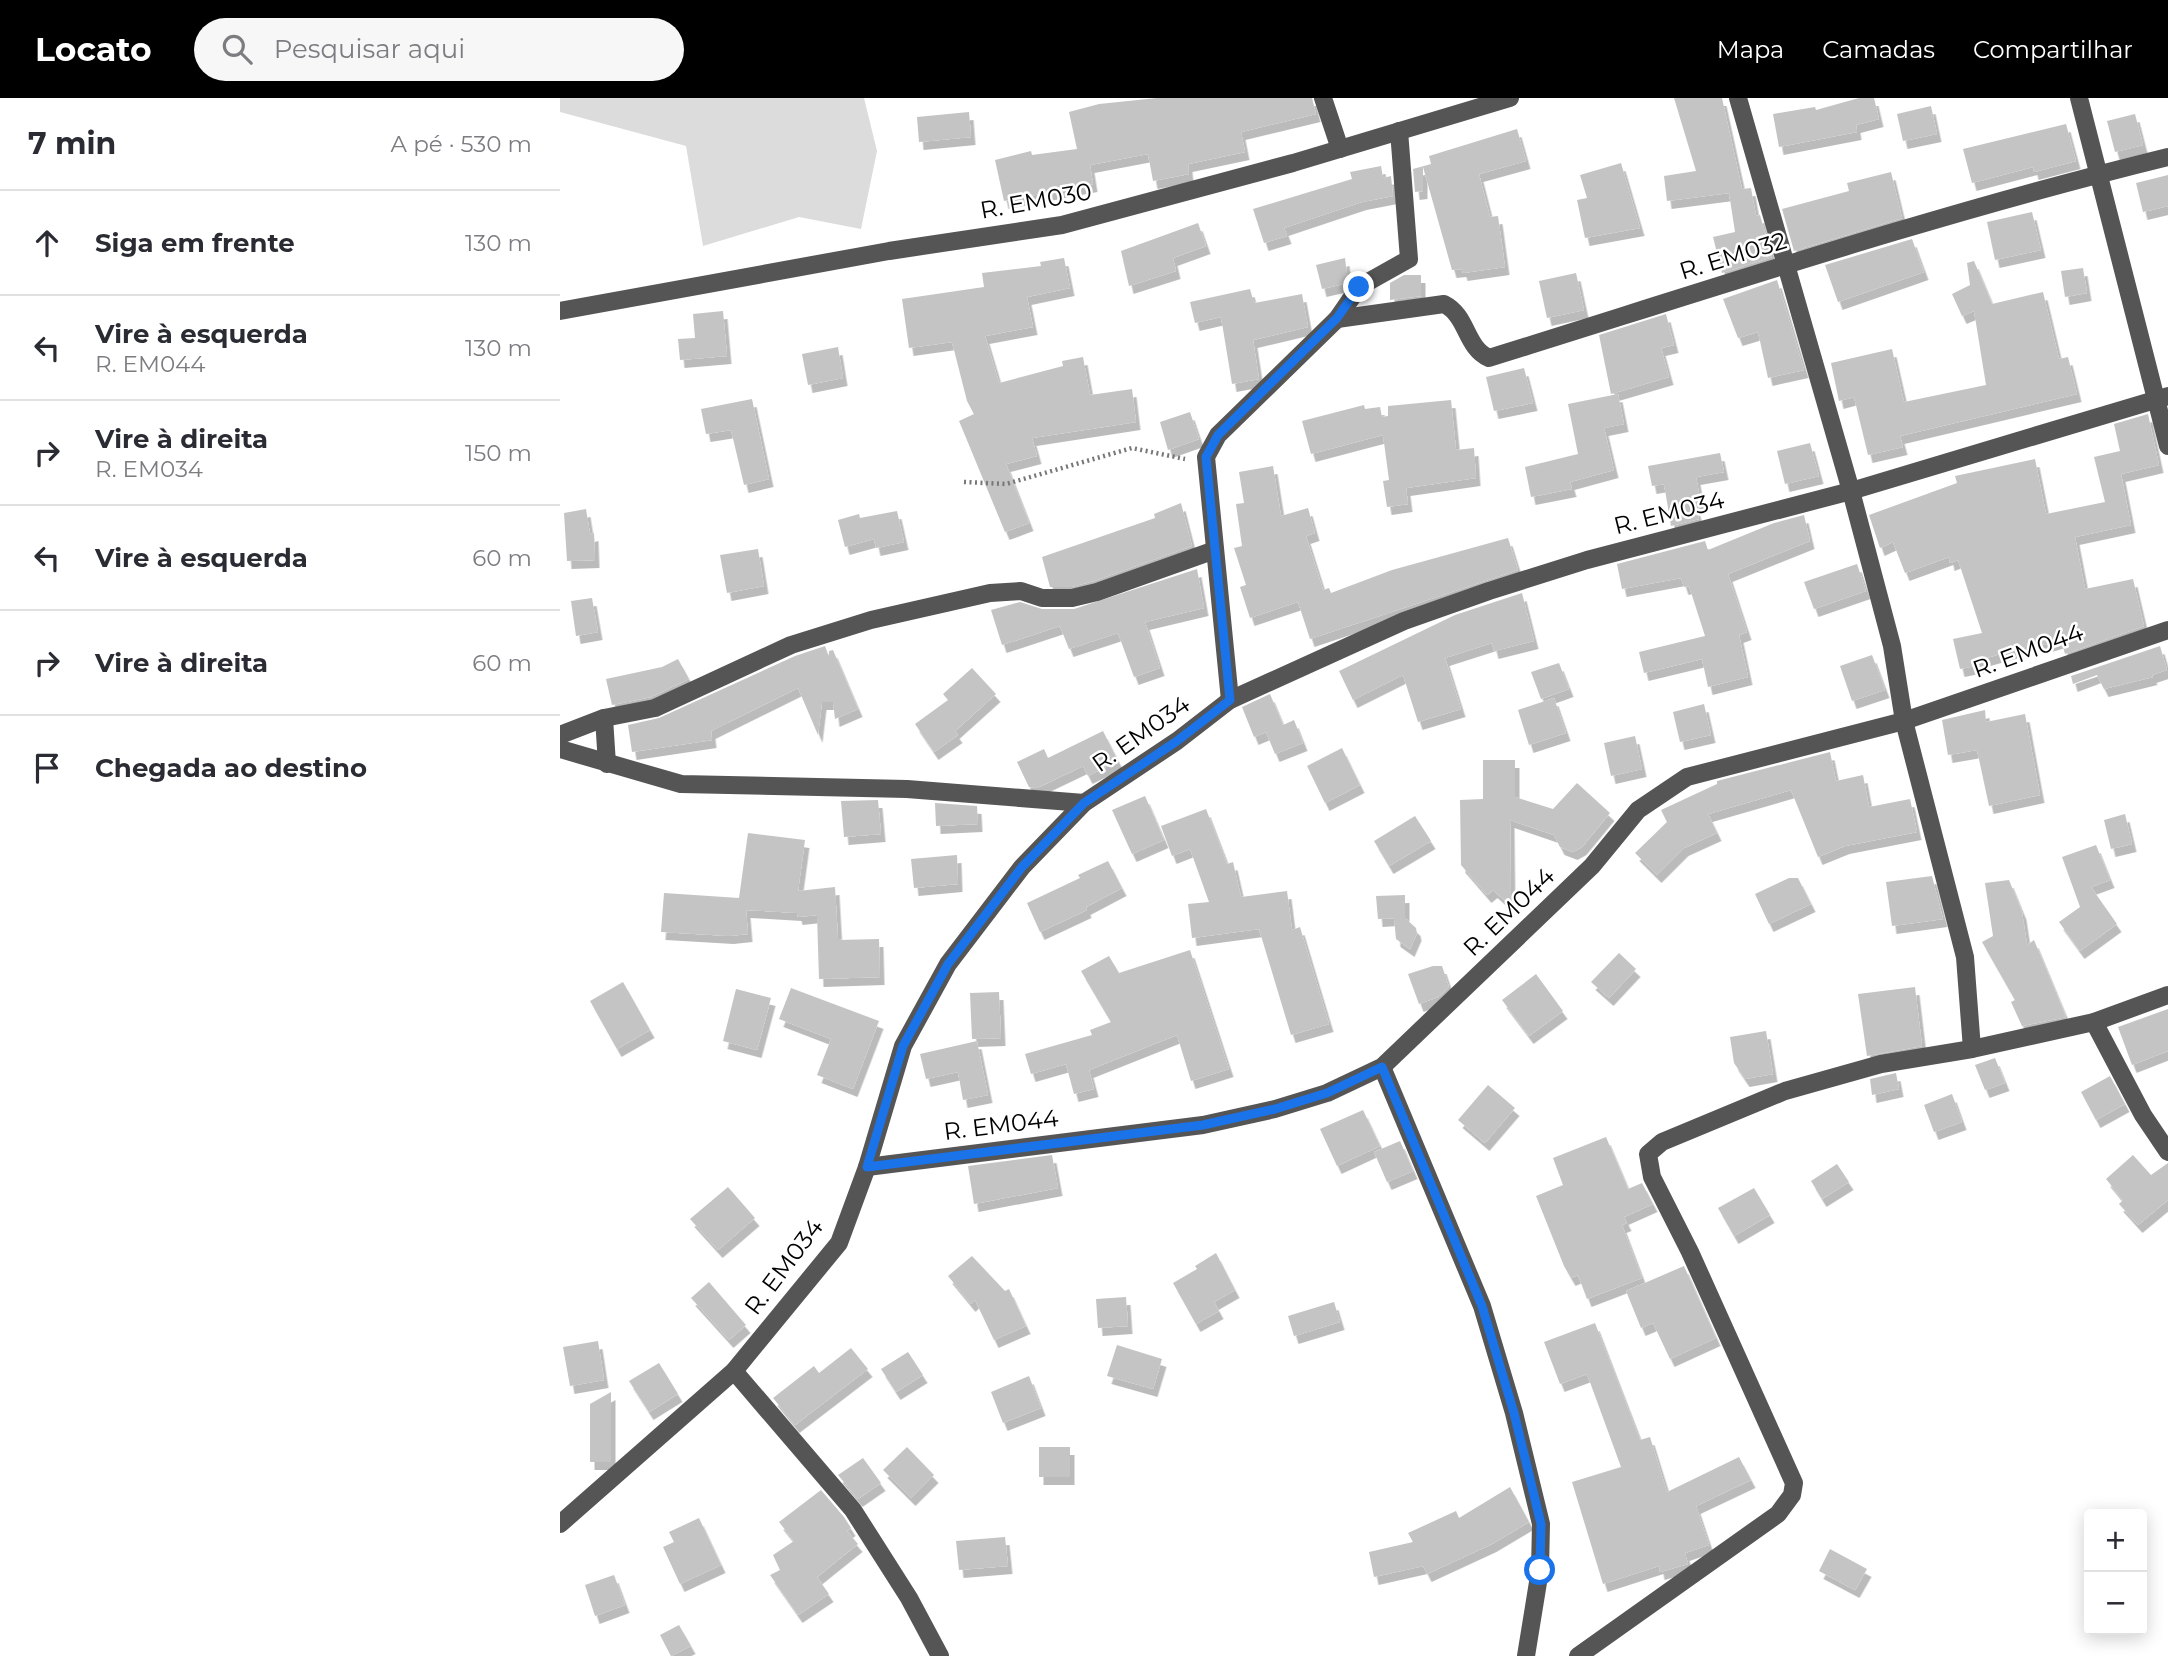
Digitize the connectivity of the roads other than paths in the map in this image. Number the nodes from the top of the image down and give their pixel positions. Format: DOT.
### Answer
graph roads {
  1 [pos="1323,98"];
  2 [pos="1510,98"];
  3 [pos="1738,98"];
  4 [pos="2079,98"];
  5 [pos="1399,131"];
  6 [pos="1340,149"];
  7 [pos="2168,157"];
  8 [pos="2100,174"];
  9 [pos="1787,265"];
  10 [pos="560,310"];
  11 [pos="1337,318"];
  12 [pos="2162,398"];
  13 [pos="2168,446"];
  14 [pos="1851,491"];
  15 [pos="1215,550"];
  16 [pos="2168,631"];
  17 [pos="1230,700"];
  18 [pos="604,719"];
  19 [pos="1904,721"];
  20 [pos="560,735"];
  21 [pos="560,749"];
  22 [pos="607,764"];
  23 [pos="1084,803"];
  24 [pos="2168,995"];
  25 [pos="2094,1021"];
  26 [pos="1972,1049"];
  27 [pos="1382,1067"];
  28 [pos="2168,1152"];
  29 [pos="867,1167"];
  30 [pos="734,1371"];
  31 [pos="560,1524"];
  32 [pos="940,1656"];
  33 [pos="1526,1656"];
  34 [pos="1578,1656"];
  1 -- 6 [label="street"];
  2 -- 5 [label="street, R. EM030"];
  3 -- 9 [label="street"];
  4 -- 8 [label="street"];
  5 -- 6 [label="street, R. EM030"];
  5 -- 11 [label="street"];
  6 -- 10 [label="street, R. EM030"];
  7 -- 8 [label="street, R. EM032"];
  8 -- 9 [label="street, R. EM032"];
  8 -- 12 [label="street"];
  9 -- 11 [label="street, R. EM032"];
  9 -- 14 [label="street"];
  11 -- 15 [label="street"];
  12 -- 13 [label="street"];
  12 -- 14 [label="street, R. EM034"];
  14 -- 17 [label="street, R. EM034"];
  14 -- 19 [label="street"];
  15 -- 17 [label="street"];
  15 -- 18 [label="street"];
  16 -- 19 [label="street, R. EM044"];
  17 -- 23 [label="street, R. EM034"];
  18 -- 20 [label="street"];
  18 -- 22 [label="street"];
  19 -- 26 [label="street"];
  19 -- 27 [label="street, R. EM044"];
  21 -- 22 [label="street"];
  22 -- 23 [label="street"];
  23 -- 29 [label="street, R. EM034"];
  24 -- 25 [label="street"];
  25 -- 26 [label="street"];
  25 -- 28 [label="street"];
  26 -- 34 [label="street"];
  27 -- 29 [label="street, R. EM044"];
  27 -- 33 [label="street"];
  29 -- 30 [label="street, R. EM034"];
  30 -- 31 [label="street, R. EM034"];
  30 -- 32 [label="street"];
}
